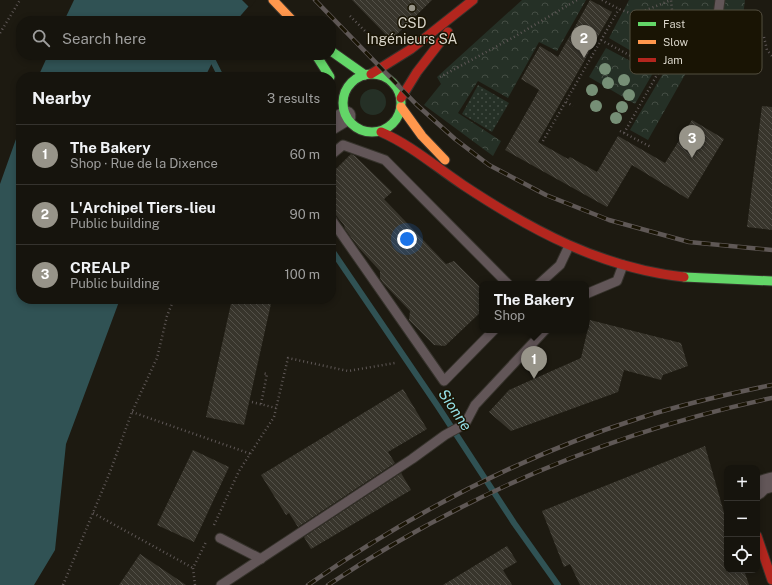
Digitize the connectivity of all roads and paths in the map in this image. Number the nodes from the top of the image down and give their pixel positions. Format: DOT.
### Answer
graph roads {
  1 [pos="20,0"];
  2 [pos="273,0"];
  3 [pos="473,0"];
  4 [pos="476,0"];
  5 [pos="577,0"];
  6 [pos="602,0"];
  7 [pos="671,0"];
  8 [pos="720,0"];
  9 [pos="619,9"];
  10 [pos="645,10"];
  11 [pos="672,10"];
  12 [pos="719,10"];
  13 [pos="630,13"];
  14 [pos="288,16"];
  15 [pos="350,16"];
  16 [pos="0,32"];
  17 [pos="764,37"];
  18 [pos="601,40"];
  19 [pos="382,49"];
  20 [pos="336,54"];
  21 [pos="630,56"];
  22 [pos="772,56"];
  23 [pos="319,60"];
  24 [pos="326,72"];
  25 [pos="368,74"];
  26 [pos="657,74"];
  27 [pos="434,80"];
  28 [pos="336,100"];
  29 [pos="401,102"];
  30 [pos="566,102"];
  31 [pos="573,106"];
  32 [pos="340,115"];
  33 [pos="620,131"];
  34 [pos="381,132"];
  35 [pos="624,133"];
  36 [pos="543,141"];
  37 [pos="651,147"];
  38 [pos="336,150"];
  39 [pos="487,200"];
  40 [pos="336,226"];
  41 [pos="569,246"];
  42 [pos="623,265"];
  43 [pos="505,281"];
  44 [pos="542,281"];
  45 [pos="772,281"];
  46 [pos="589,293"];
  47 [pos="172,304"];
  48 [pos="491,333"];
  49 [pos="541,333"];
  50 [pos="395,363"];
  51 [pos="262,372"];
  52 [pos="252,402"];
  53 [pos="261,404"];
  54 [pos="276,408"];
  55 [pos="132,412"];
  56 [pos="251,454"];
  57 [pos="772,482"];
  58 [pos="760,487"];
  59 [pos="93,513"];
  60 [pos="213,526"];
  61 [pos="757,537"];
  62 [pos="220,538"];
  63 [pos="206,540"];
  64 [pos="261,560"];
  65 [pos="194,568"];
  66 [pos="772,580"];
  67 [pos="63,585"];
  68 [pos="195,585"];
  69 [pos="221,585"];
  1 -- 16 [label="path"];
  2 -- 14 [label="main road"];
  3 -- 25 [label="main road"];
  4 -- 29 [label="main road"];
  5 -- 27 [label="path"];
  6 -- 9 [label="path"];
  7 -- 10 [label="path"];
  7 -- 11 [label="path"];
  8 -- 12 [label="lane"];
  9 -- 13 [label="path"];
  9 -- 18 [label="path"];
  15 -- 19 [label="path"];
  17 -- 22 [label="path"];
  18 -- 21 [label="path"];
  18 -- 30 [label="path"];
  20 -- 25 [label="main road"];
  23 -- 24 [label="main road"];
  25 -- 29 [label="main road"];
  25 -- 32 [label="main road"];
  26 -- 35 [label="path"];
  28 -- 32 [label="main road"];
  29 -- 34 [label="main road"];
  29 -- 39 [label="main road"];
  30 -- 31 [label="path"];
  30 -- 36 [label="path"];
  32 -- 34 [label="main road"];
  33 -- 35 [label="path"];
  34 -- 39 [label="main road"];
  35 -- 37 [label="path"];
  38 -- 43 [label="lane"];
  39 -- 41 [label="main road"];
  40 -- 48 [label="lane"];
  41 -- 42 [label="main road"];
  41 -- 44 [label="lane"];
  42 -- 45 [label="main road"];
  42 -- 46 [label="lane"];
  47 -- 55 [label="path"];
  49 -- 64 [label="lane"];
  50 -- 54 [label="path"];
  51 -- 53 [label="path"];
  52 -- 53 [label="path"];
  53 -- 54 [label="path"];
  54 -- 56 [label="path"];
  55 -- 56 [label="path"];
  55 -- 59 [label="path"];
  56 -- 60 [label="path"];
  57 -- 58 [label="street"];
  59 -- 65 [label="path"];
  59 -- 67 [label="path"];
  61 -- 66 [label="main road"];
  62 -- 64 [label="lane"];
  63 -- 65 [label="path"];
  64 -- 69 [label="lane"];
  65 -- 68 [label="path"];
}
